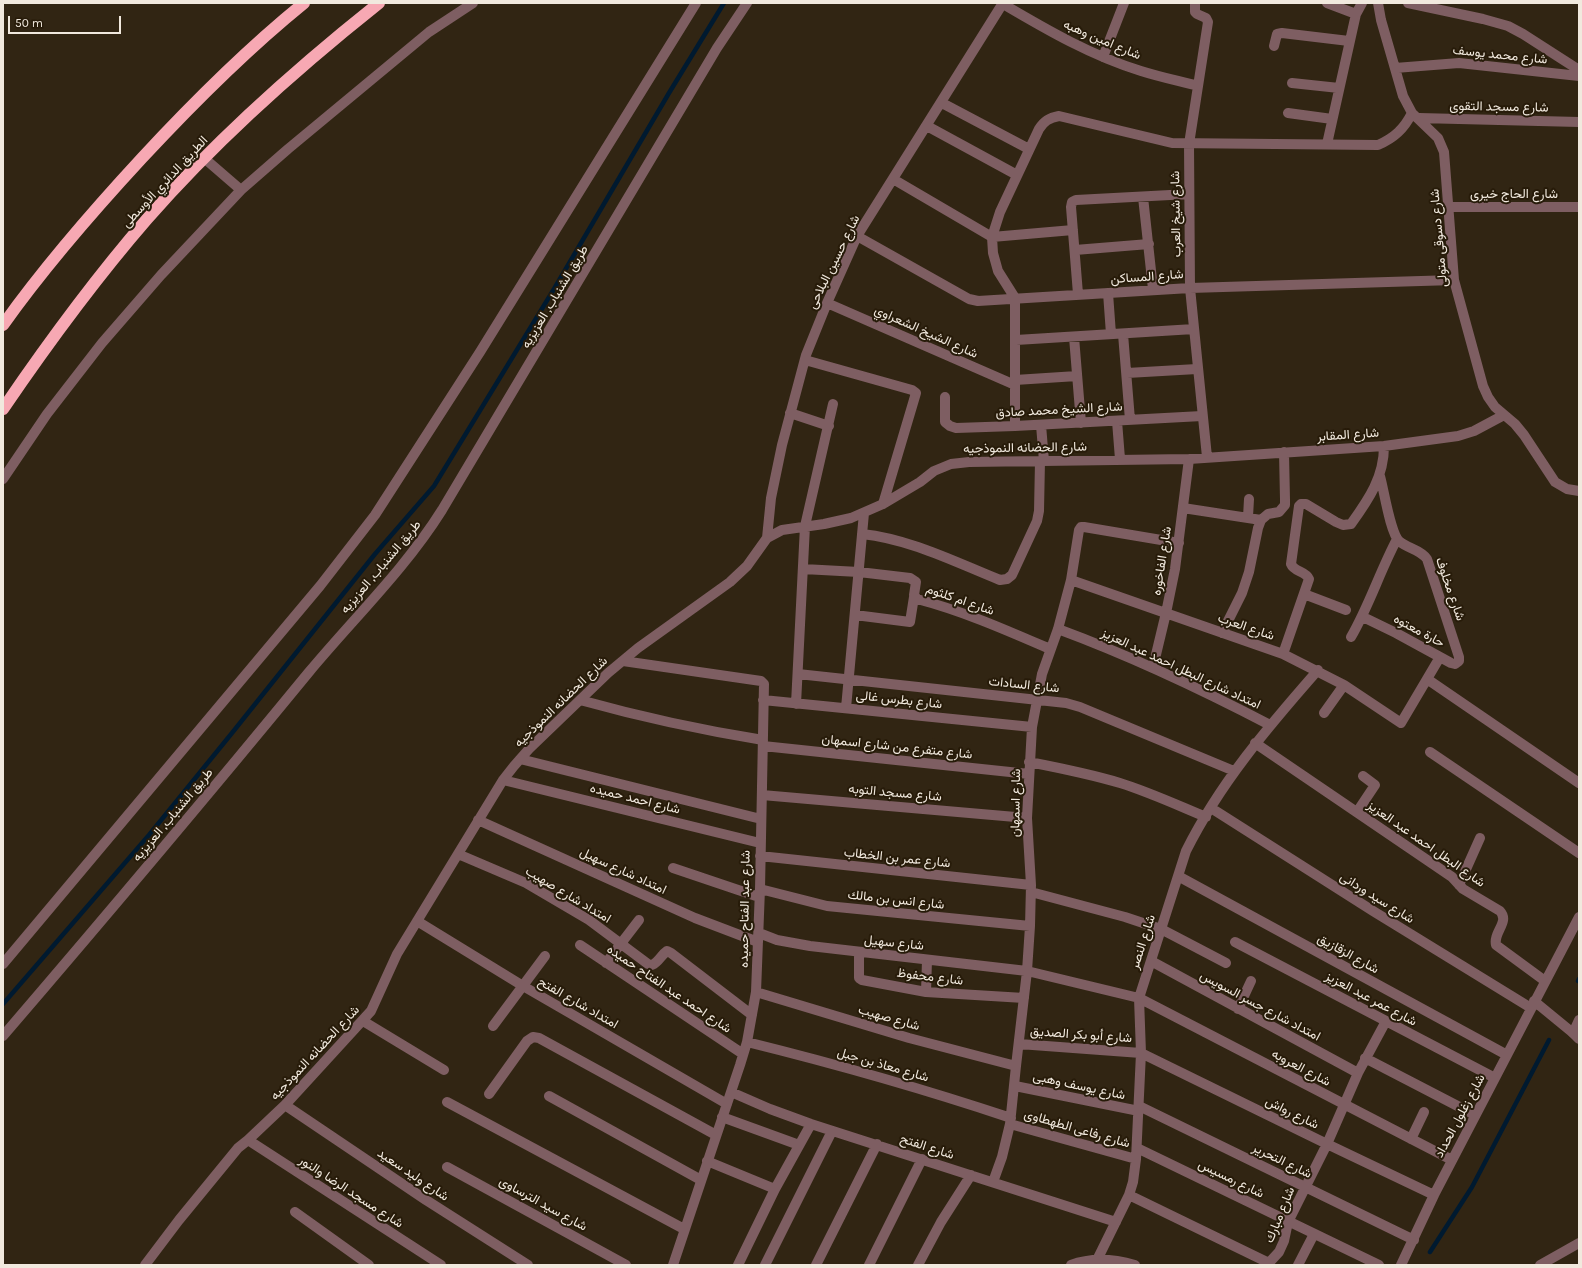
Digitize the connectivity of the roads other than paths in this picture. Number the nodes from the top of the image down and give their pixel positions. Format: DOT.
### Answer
graph roads {
  1 [pos="304,3"];
  2 [pos="379,3"];
  3 [pos="473,3"];
  4 [pos="696,3"];
  5 [pos="747,3"];
  6 [pos="1003,3"];
  7 [pos="1124,3"];
  8 [pos="1195,3"];
  9 [pos="1327,3"];
  10 [pos="1362,3"];
  11 [pos="1378,3"];
  12 [pos="1408,3"];
  13 [pos="1356,14"];
  14 [pos="1349,41"];
  15 [pos="1274,46"];
  16 [pos="1103,57"];
  17 [pos="1395,68"];
  18 [pos="1579,70"];
  19 [pos="1579,76"];
  20 [pos="1292,83"];
  21 [pos="1198,86"];
  22 [pos="1339,88"];
  23 [pos="942,103"];
  24 [pos="1288,113"];
  25 [pos="1415,116"];
  26 [pos="1332,119"];
  27 [pos="1579,122"];
  28 [pos="928,126"];
  29 [pos="1189,144"];
  30 [pos="1327,144"];
  31 [pos="1029,149"];
  32 [pos="204,158"];
  33 [pos="1017,176"];
  34 [pos="893,179"];
  35 [pos="241,190"];
  36 [pos="1189,194"];
  37 [pos="1143,197"];
  38 [pos="1449,207"];
  39 [pos="1579,207"];
  40 [pos="1073,230"];
  41 [pos="857,236"];
  42 [pos="992,237"];
  43 [pos="1149,244"];
  44 [pos="1075,250"];
  45 [pos="1454,280"];
  46 [pos="1190,288"];
  47 [pos="1153,289"];
  48 [pos="1108,293"];
  49 [pos="1078,294"];
  50 [pos="1015,298"];
  51 [pos="827,302"];
  52 [pos="3,325"];
  53 [pos="1194,329"];
  54 [pos="1111,334"];
  55 [pos="1123,334"];
  56 [pos="1074,336"];
  57 [pos="1016,340"];
  58 [pos="805,360"];
  59 [pos="1197,369"];
  60 [pos="1127,373"];
  61 [pos="1077,376"];
  62 [pos="1015,382"];
  63 [pos="945,397"];
  64 [pos="834,404"];
  65 [pos="3,409"];
  66 [pos="790,413"];
  67 [pos="1504,415"];
  68 [pos="1202,416"];
  69 [pos="1130,420"];
  70 [pos="1117,421"];
  71 [pos="1081,423"];
  72 [pos="1041,425"];
  73 [pos="829,426"];
  74 [pos="1015,426"];
  75 [pos="1384,446"];
  76 [pos="1284,452"];
  77 [pos="1207,457"];
  78 [pos="1189,459"];
  79 [pos="1120,460"];
  80 [pos="1042,461"];
  81 [pos="1380,476"];
  82 [pos="3,479"];
  83 [pos="1579,491"];
  84 [pos="1249,499"];
  85 [pos="883,504"];
  86 [pos="1285,505"];
  87 [pos="1299,506"];
  88 [pos="1183,508"];
  89 [pos="864,513"];
  90 [pos="1248,518"];
  91 [pos="1261,520"];
  92 [pos="805,526"];
  93 [pos="862,534"];
  94 [pos="767,538"];
  95 [pos="1397,539"];
  96 [pos="1179,543"];
  97 [pos="803,569"];
  98 [pos="859,572"];
  99 [pos="1071,580"];
  100 [pos="1304,594"];
  101 [pos="914,597"];
  102 [pos="1346,610"];
  103 [pos="1166,613"];
  104 [pos="855,615"];
  105 [pos="1363,617"];
  106 [pos="1058,629"];
  107 [pos="1222,632"];
  108 [pos="1351,637"];
  109 [pos="1050,649"];
  110 [pos="1283,654"];
  111 [pos="1440,657"];
  112 [pos="1459,657"];
  113 [pos="623,661"];
  114 [pos="1153,667"];
  115 [pos="1318,670"];
  116 [pos="798,674"];
  117 [pos="849,679"];
  118 [pos="1427,679"];
  119 [pos="1344,685"];
  120 [pos="580,700"];
  121 [pos="763,700"];
  122 [pos="1037,700"];
  123 [pos="796,704"];
  124 [pos="846,708"];
  125 [pos="1324,713"];
  126 [pos="1270,725"];
  127 [pos="1032,727"];
  128 [pos="1256,742"];
  129 [pos="763,743"];
  130 [pos="1430,752"];
  131 [pos="520,760"];
  132 [pos="1029,762"];
  133 [pos="1234,771"];
  134 [pos="1029,774"];
  135 [pos="1363,776"];
  136 [pos="503,780"];
  137 [pos="1579,783"];
  138 [pos="762,795"];
  139 [pos="1211,808"];
  140 [pos="1357,812"];
  141 [pos="1206,817"];
  142 [pos="1027,818"];
  143 [pos="761,819"];
  144 [pos="478,820"];
  145 [pos="1480,838"];
  146 [pos="760,843"];
  147 [pos="1579,853"];
  148 [pos="458,854"];
  149 [pos="760,856"];
  150 [pos="673,868"];
  151 [pos="1178,876"];
  152 [pos="1459,885"];
  153 [pos="1031,889"];
  154 [pos="760,893"];
  155 [pos="1579,918"];
  156 [pos="639,920"];
  157 [pos="417,921"];
  158 [pos="1030,926"];
  159 [pos="1161,928"];
  160 [pos="759,938"];
  161 [pos="1235,942"];
  162 [pos="621,944"];
  163 [pos="580,945"];
  164 [pos="859,952"];
  165 [pos="545,956"];
  166 [pos="927,960"];
  167 [pos="1151,961"];
  168 [pos="606,963"];
  169 [pos="1226,963"];
  170 [pos="3,964"];
  171 [pos="1027,971"];
  172 [pos="1251,981"];
  173 [pos="1545,981"];
  174 [pos="523,986"];
  175 [pos="756,992"];
  176 [pos="926,992"];
  177 [pos="1024,998"];
  178 [pos="1139,998"];
  179 [pos="1532,1005"];
  180 [pos="1238,1009"];
  181 [pos="752,1015"];
  182 [pos="1579,1020"];
  183 [pos="363,1021"];
  184 [pos="1386,1021"];
  185 [pos="493,1026"];
  186 [pos="3,1036"];
  187 [pos="1576,1036"];
  188 [pos="747,1042"];
  189 [pos="1019,1044"];
  190 [pos="1141,1052"];
  191 [pos="743,1054"];
  192 [pos="1507,1055"];
  193 [pos="1365,1058"];
  194 [pos="1016,1066"];
  195 [pos="444,1070"];
  196 [pos="1358,1073"];
  197 [pos="1495,1078"];
  198 [pos="1015,1086"];
  199 [pos="731,1092"];
  200 [pos="490,1094"];
  201 [pos="549,1096"];
  202 [pos="447,1102"];
  203 [pos="727,1104"];
  204 [pos="285,1105"];
  205 [pos="1343,1105"];
  206 [pos="1139,1108"];
  207 [pos="1424,1112"];
  208 [pos="1475,1115"];
  209 [pos="722,1117"];
  210 [pos="1011,1121"];
  211 [pos="811,1124"];
  212 [pos="832,1131"];
  213 [pos="716,1135"];
  214 [pos="1411,1139"];
  215 [pos="248,1140"];
  216 [pos="877,1144"];
  217 [pos="1327,1144"];
  218 [pos="799,1145"];
  219 [pos="1137,1148"];
  220 [pos="922,1159"];
  221 [pos="1136,1159"];
  222 [pos="1452,1160"];
  223 [pos="707,1161"];
  224 [pos="447,1167"];
  225 [pos="971,1175"];
  226 [pos="701,1180"];
  227 [pos="993,1182"];
  228 [pos="1306,1186"];
  229 [pos="775,1190"];
  230 [pos="1129,1195"];
  231 [pos="1434,1195"];
  232 [pos="295,1212"];
  233 [pos="1116,1222"];
  234 [pos="1288,1222"];
  235 [pos="684,1229"];
  236 [pos="1314,1234"];
  237 [pos="1414,1240"];
  238 [pos="1579,1243"];
  239 [pos="1097,1260"];
  240 [pos="1268,1264"];
  241 [pos="145,1265"];
  242 [pos="369,1265"];
  243 [pos="441,1265"];
  244 [pos="528,1265"];
  245 [pos="626,1265"];
  246 [pos="673,1265"];
  247 [pos="738,1265"];
  248 [pos="765,1265"];
  249 [pos="816,1265"];
  250 [pos="869,1265"];
  251 [pos="918,1265"];
  252 [pos="1071,1265"];
  253 [pos="1135,1265"];
  254 [pos="1298,1265"];
  255 [pos="1379,1265"];
  256 [pos="1401,1265"];
  257 [pos="1540,1265"];
  1 -- 52 [label="highway"];
  2 -- 32 [label="highway, الطريق الدائري الأوسطى"];
  3 -- 35 [label="street"];
  4 -- 170 [label="street"];
  5 -- 186 [label="street, طريق الشنباب, العزيزيه"];
  6 -- 16 [label="street, شارع امين وهبه"];
  6 -- 23 [label="street, شارع حسين البلاحى"];
  7 -- 16 [label="street"];
  8 -- 21 [label="street, شارع شيخ العرب"];
  9 -- 13 [label="street"];
  10 -- 13 [label="street"];
  11 -- 17 [label="street, شارع دسوقى متولى"];
  12 -- 18 [label="street"];
  13 -- 14 [label="street"];
  14 -- 15 [label="street"];
  14 -- 22 [label="street"];
  16 -- 21 [label="street, شارع امين وهبه"];
  17 -- 19 [label="street, شارع محمد يوسف"];
  17 -- 25 [label="street, شارع دسوقى متولى"];
  20 -- 22 [label="street"];
  21 -- 29 [label="street, شارع شيخ العرب"];
  22 -- 26 [label="street"];
  23 -- 28 [label="street, شارع حسين البلاحى"];
  23 -- 31 [label="street"];
  24 -- 26 [label="street"];
  25 -- 27 [label="street, شارع مسجد التقوى"];
  25 -- 30 [label="street"];
  25 -- 38 [label="street, شارع دسوقى متولى"];
  26 -- 30 [label="street"];
  28 -- 33 [label="street"];
  28 -- 34 [label="street, شارع حسين البلاحى"];
  29 -- 30 [label="street"];
  29 -- 31 [label="street"];
  29 -- 36 [label="street, شارع شيخ العرب"];
  31 -- 33 [label="street"];
  32 -- 35 [label="street"];
  32 -- 65 [label="highway, الطريق الدائري الأوسطى"];
  33 -- 42 [label="street"];
  34 -- 41 [label="street, شارع حسين البلاحى"];
  34 -- 42 [label="street"];
  35 -- 82 [label="street"];
  36 -- 37 [label="street"];
  36 -- 46 [label="street, شارع شيخ العرب"];
  37 -- 40 [label="street"];
  37 -- 43 [label="street"];
  38 -- 39 [label="street, شارع الحاج خيرى"];
  38 -- 45 [label="street, شارع دسوقى متولى"];
  40 -- 42 [label="street"];
  40 -- 44 [label="street"];
  41 -- 50 [label="street, شارع المساكن"];
  41 -- 51 [label="street, شارع حسين البلاحى"];
  42 -- 50 [label="street"];
  43 -- 44 [label="street"];
  43 -- 47 [label="street"];
  44 -- 49 [label="street"];
  45 -- 46 [label="street, شارع المساكن"];
  45 -- 67 [label="street, شارع دسوقى متولى"];
  46 -- 47 [label="street, شارع المساكن"];
  46 -- 53 [label="street, شارع شيخ العرب"];
  47 -- 48 [label="street, شارع المساكن"];
  48 -- 49 [label="street, شارع المساكن"];
  48 -- 54 [label="street"];
  49 -- 50 [label="street, شارع المساكن"];
  50 -- 57 [label="street"];
  51 -- 58 [label="street, شارع حسين البلاحى"];
  51 -- 62 [label="street, شارع الشيخ الشعراوي"];
  53 -- 55 [label="street"];
  53 -- 59 [label="street, شارع شيخ العرب"];
  54 -- 55 [label="street"];
  54 -- 56 [label="street"];
  55 -- 60 [label="street"];
  56 -- 57 [label="street"];
  56 -- 61 [label="street"];
  57 -- 62 [label="street"];
  58 -- 66 [label="street, شارع حسين البلاحى"];
  58 -- 85 [label="street"];
  59 -- 60 [label="street"];
  59 -- 68 [label="street, شارع شيخ العرب"];
  60 -- 69 [label="street"];
  61 -- 62 [label="street"];
  61 -- 71 [label="street"];
  62 -- 74 [label="street"];
  63 -- 74 [label="street, شارع الشيخ محمد صادق"];
  64 -- 73 [label="street"];
  66 -- 73 [label="street"];
  66 -- 94 [label="street, شارع حسين البلاحى"];
  67 -- 75 [label="street, شارع المقابر"];
  67 -- 83 [label="street, شارع دسوقى متولى"];
  68 -- 69 [label="street, شارع الشيخ محمد صادق"];
  68 -- 77 [label="street, شارع شيخ العرب"];
  69 -- 70 [label="street, شارع الشيخ محمد صادق"];
  70 -- 71 [label="street, شارع الشيخ محمد صادق"];
  70 -- 79 [label="street"];
  71 -- 72 [label="street, شارع الشيخ محمد صادق"];
  72 -- 74 [label="street, شارع الشيخ محمد صادق"];
  72 -- 80 [label="street"];
  73 -- 92 [label="street"];
  75 -- 76 [label="street, شارع المقابر"];
  75 -- 81 [label="street"];
  76 -- 77 [label="street, شارع المقابر"];
  76 -- 86 [label="street"];
  77 -- 78 [label="street, شارع المقابر"];
  78 -- 79 [label="street, شارع الحضانه النموذجيه"];
  78 -- 88 [label="street, شارع الفاخوره"];
  79 -- 80 [label="street, شارع الحضانه النموذجيه"];
  80 -- 85 [label="street, شارع الحضانه النموذجيه"];
  80 -- 93 [label="street"];
  81 -- 87 [label="street"];
  81 -- 95 [label="street"];
  84 -- 90 [label="street"];
  85 -- 89 [label="street, شارع الحضانه النموذجيه"];
  86 -- 87 [label="street"];
  86 -- 91 [label="street"];
  87 -- 100 [label="street"];
  88 -- 90 [label="street"];
  88 -- 96 [label="street, شارع الفاخوره"];
  89 -- 92 [label="street, شارع الحضانه النموذجيه"];
  89 -- 93 [label="street"];
  90 -- 91 [label="street"];
  91 -- 107 [label="street"];
  92 -- 94 [label="street, شارع الحضانه النموذجيه"];
  92 -- 97 [label="street"];
  93 -- 98 [label="street"];
  94 -- 113 [label="street, شارع الحضانه النموذجيه"];
  95 -- 105 [label="street"];
  95 -- 112 [label="street, شارع مخلوف"];
  96 -- 99 [label="street, شارع اسمهان"];
  96 -- 103 [label="street, شارع الفاخوره"];
  97 -- 98 [label="street, شارع ام كلثوم"];
  97 -- 116 [label="street"];
  98 -- 101 [label="street, شارع ام كلثوم"];
  98 -- 104 [label="street"];
  99 -- 103 [label="street, شارع العرب"];
  99 -- 106 [label="street, شارع اسمهان"];
  100 -- 102 [label="street"];
  100 -- 110 [label="street"];
  101 -- 104 [label="street"];
  101 -- 109 [label="street, شارع ام كلثوم"];
  103 -- 107 [label="street, شارع العرب"];
  103 -- 114 [label="street, شارع الفاخوره"];
  104 -- 117 [label="street"];
  105 -- 108 [label="street"];
  105 -- 111 [label="street, حارة معتوه"];
  106 -- 109 [label="street, شارع اسمهان"];
  106 -- 114 [label="street, امتداد شارع البطل احمد عبد العزيز"];
  107 -- 110 [label="street, شارع العرب"];
  109 -- 122 [label="street, شارع اسمهان"];
  110 -- 115 [label="street, شارع العرب"];
  111 -- 112 [label="street, حارة معتوه"];
  111 -- 118 [label="street"];
  113 -- 120 [label="street, شارع الحضانه النموذجيه"];
  113 -- 121 [label="street, شارع عبد الفتاح حميده"];
  114 -- 126 [label="street, امتداد شارع البطل احمد عبد العزيز"];
  115 -- 119 [label="street, شارع العرب"];
  115 -- 126 [label="street, شارع النصر"];
  116 -- 117 [label="street, شارع السادات"];
  116 -- 123 [label="street"];
  117 -- 122 [label="street, شارع السادات"];
  117 -- 124 [label="street"];
  118 -- 119 [label="street, شارع العرب"];
  118 -- 137 [label="street"];
  119 -- 125 [label="street"];
  120 -- 129 [label="street, شارع متفرع من شارع اسمهان"];
  120 -- 131 [label="street, شارع الحضانه النموذجيه"];
  121 -- 123 [label="street, شارع بطرس غالى"];
  121 -- 129 [label="street, شارع عبد الفتاح حميده"];
  122 -- 127 [label="street, شارع اسمهان"];
  122 -- 133 [label="street, شارع السادات"];
  123 -- 124 [label="street, شارع بطرس غالى"];
  124 -- 127 [label="street, شارع بطرس غالى"];
  126 -- 128 [label="street, شارع النصر"];
  127 -- 132 [label="street, شارع اسمهان"];
  128 -- 133 [label="street, شارع النصر"];
  128 -- 140 [label="street, شارع البطل احمد عبد العزيز"];
  129 -- 134 [label="street, شارع متفرع من شارع اسمهان"];
  129 -- 138 [label="street, شارع عبد الفتاح حميده"];
  130 -- 147 [label="street"];
  131 -- 136 [label="street, شارع الحضانه النموذجيه"];
  131 -- 143 [label="street"];
  132 -- 134 [label="street, شارع اسمهان"];
  132 -- 141 [label="street"];
  133 -- 139 [label="street, شارع النصر"];
  134 -- 142 [label="street, شارع اسمهان"];
  135 -- 140 [label="street"];
  136 -- 144 [label="street, شارع الحضانه النموذجيه"];
  136 -- 146 [label="street, شارع احمد حميده"];
  138 -- 142 [label="street, شارع مسجد التوبه"];
  138 -- 143 [label="street, شارع عبد الفتاح حميده"];
  139 -- 141 [label="street, شارع النصر"];
  139 -- 179 [label="street, شارع سيد وردانى"];
  140 -- 152 [label="street, شارع البطل احمد عبد العزيز"];
  141 -- 151 [label="street, شارع النصر"];
  142 -- 153 [label="street, شارع اسمهان"];
  143 -- 146 [label="street, شارع عبد الفتاح حميده"];
  144 -- 148 [label="street, شارع الحضانه النموذجيه"];
  144 -- 160 [label="street, امتداد شارع سهيل"];
  145 -- 152 [label="street"];
  146 -- 149 [label="street, شارع عبد الفتاح حميده"];
  148 -- 157 [label="street, شارع الحضانه النموذجيه"];
  148 -- 162 [label="street, امتداد شارع صهيب"];
  149 -- 153 [label="street, شارع عمر بن الخطاب"];
  149 -- 154 [label="street, شارع عبد الفتاح حميده"];
  150 -- 154 [label="street, شارع انس بن مالك"];
  151 -- 159 [label="street, شارع النصر"];
  151 -- 192 [label="street, شارع الزقازيق"];
  152 -- 173 [label="street, شارع البطل احمد عبد العزيز"];
  153 -- 158 [label="street, شارع اسمهان"];
  153 -- 159 [label="street, شارع عمر بن الخطاب"];
  154 -- 158 [label="street, شارع انس بن مالك"];
  154 -- 160 [label="street, شارع عبد الفتاح حميده"];
  155 -- 173 [label="street"];
  156 -- 162 [label="street"];
  157 -- 174 [label="street, امتداد شارع الفتح"];
  157 -- 183 [label="street, شارع الحضانه النموذجيه"];
  158 -- 171 [label="street, شارع اسمهان"];
  159 -- 167 [label="street, شارع النصر"];
  159 -- 169 [label="street, شارع عمر بن الخطاب"];
  160 -- 164 [label="street, شارع سهيل"];
  160 -- 175 [label="street, شارع عبد الفتاح حميده"];
  161 -- 184 [label="street, شارع عمر عبد العزيز"];
  162 -- 168 [label="street"];
  162 -- 181 [label="street, امتداد شارع صهيب"];
  163 -- 168 [label="street, شارع احمد عبد الفتاح حميده"];
  164 -- 166 [label="street, شارع سهيل"];
  164 -- 176 [label="street, شارع محفوظ"];
  165 -- 174 [label="street"];
  166 -- 171 [label="street, شارع سهيل"];
  166 -- 176 [label="street"];
  167 -- 178 [label="street, شارع النصر"];
  167 -- 180 [label="street, امتداد شارع جسر السويس"];
  168 -- 191 [label="street, شارع احمد عبد الفتاح حميده"];
  171 -- 177 [label="street, شارع اسمهان"];
  171 -- 178 [label="street, شارع سهيل"];
  172 -- 180 [label="street"];
  173 -- 179 [label="street, شارع زغلول الحداد"];
  174 -- 185 [label="street"];
  174 -- 203 [label="street, امتداد شارع الفتح"];
  175 -- 181 [label="street, شارع عبد الفتاح حميده"];
  175 -- 194 [label="street, شارع صهيب"];
  176 -- 177 [label="street, شارع محفوظ"];
  177 -- 189 [label="street, شارع اسمهان"];
  178 -- 190 [label="street, شارع النصر"];
  178 -- 205 [label="street, شارع العروبه"];
  179 -- 187 [label="street, شارع سيد وردانى"];
  179 -- 192 [label="street, شارع زغلول الحداد"];
  180 -- 196 [label="street, امتداد شارع جسر السويس"];
  181 -- 188 [label="street, شارع عبد الفتاح حميده"];
  182 -- 187 [label="street"];
  183 -- 195 [label="street"];
  183 -- 204 [label="street, شارع الحضانه النموذجيه"];
  184 -- 193 [label="street, شارع مبارك"];
  184 -- 197 [label="street, شارع عمر عبد العزيز"];
  188 -- 191 [label="street, شارع عبد الفتاح حميده"];
  188 -- 210 [label="street, شارع معاذ بن جبل"];
  189 -- 190 [label="street, شارع أبو بكر الصديق"];
  189 -- 194 [label="street, شارع اسمهان"];
  190 -- 206 [label="street, شارع النصر"];
  190 -- 217 [label="street, شارع رواش"];
  191 -- 199 [label="street, شارع عبد الفتاح حميده"];
  192 -- 197 [label="street, شارع زغلول الحداد"];
  193 -- 196 [label="street, شارع مبارك"];
  193 -- 208 [label="street"];
  194 -- 198 [label="street, شارع اسمهان"];
  196 -- 205 [label="street, شارع مبارك"];
  197 -- 208 [label="street, شارع زغلول الحداد"];
  198 -- 206 [label="street, شارع يوسف وهبى"];
  198 -- 210 [label="street, شارع اسمهان"];
  199 -- 203 [label="street, شارع عبد الفتاح حميده"];
  199 -- 211 [label="street, شارع الفتح"];
  200 -- 213 [label="street"];
  201 -- 226 [label="street"];
  202 -- 235 [label="street"];
  203 -- 209 [label="street, شارع عبد الفتاح حميده"];
  204 -- 215 [label="street, شارع الحضانه النموذجيه"];
  204 -- 244 [label="street, شارع وليد سعيد"];
  205 -- 214 [label="street, شارع العروبه"];
  205 -- 217 [label="street, شارع مبارك"];
  206 -- 219 [label="street, شارع النصر"];
  206 -- 228 [label="street, شارع التحرير"];
  207 -- 214 [label="street"];
  208 -- 222 [label="street, شارع زغلول الحداد"];
  209 -- 213 [label="street, شارع عبد الفتاح حميده"];
  209 -- 218 [label="street"];
  210 -- 221 [label="street, شارع رفاعى الطهطاوى"];
  210 -- 227 [label="street, شارع اسمهان"];
  211 -- 212 [label="street, شارع الفتح"];
  211 -- 218 [label="street"];
  212 -- 216 [label="street, شارع الفتح"];
  212 -- 248 [label="street"];
  213 -- 223 [label="street, شارع عبد الفتاح حميده"];
  214 -- 222 [label="street, شارع العروبه"];
  215 -- 241 [label="street, شارع الحضانه النموذجيه"];
  215 -- 243 [label="street, شارع مسجد الرضا والنور"];
  216 -- 220 [label="street, شارع الفتح"];
  216 -- 249 [label="street"];
  217 -- 228 [label="street, شارع مبارك"];
  217 -- 231 [label="street, شارع رواش"];
  218 -- 229 [label="street"];
  219 -- 221 [label="street, شارع النصر"];
  219 -- 234 [label="street, شارع رمسيس"];
  220 -- 225 [label="street, شارع الفتح"];
  220 -- 250 [label="street"];
  221 -- 230 [label="street, شارع النصر"];
  222 -- 231 [label="street, شارع زغلول الحداد"];
  223 -- 226 [label="street, شارع عبد الفتاح حميده"];
  223 -- 229 [label="street"];
  224 -- 245 [label="street, شارع سيد الترساوى"];
  225 -- 227 [label="street, شارع الفتح"];
  225 -- 251 [label="street"];
  226 -- 235 [label="street, شارع عبد الفتاح حميده"];
  227 -- 233 [label="street, شارع الفتح"];
  228 -- 234 [label="street, شارع مبارك"];
  228 -- 237 [label="street, شارع التحرير"];
  229 -- 247 [label="street"];
  230 -- 233 [label="street, شارع النصر"];
  230 -- 240 [label="street"];
  231 -- 237 [label="street, شارع زغلول الحداد"];
  232 -- 242 [label="street"];
  233 -- 239 [label="street, شارع النصر"];
  234 -- 236 [label="street, شارع رمسيس"];
  234 -- 240 [label="street, شارع مبارك"];
  235 -- 246 [label="street, شارع عبد الفتاح حميده"];
  236 -- 254 [label="street"];
  236 -- 255 [label="street, شارع رمسيس"];
  237 -- 256 [label="street, شارع زغلول الحداد"];
  238 -- 257 [label="street"];
  239 -- 252 [label="street"];
  239 -- 253 [label="street"];
}
